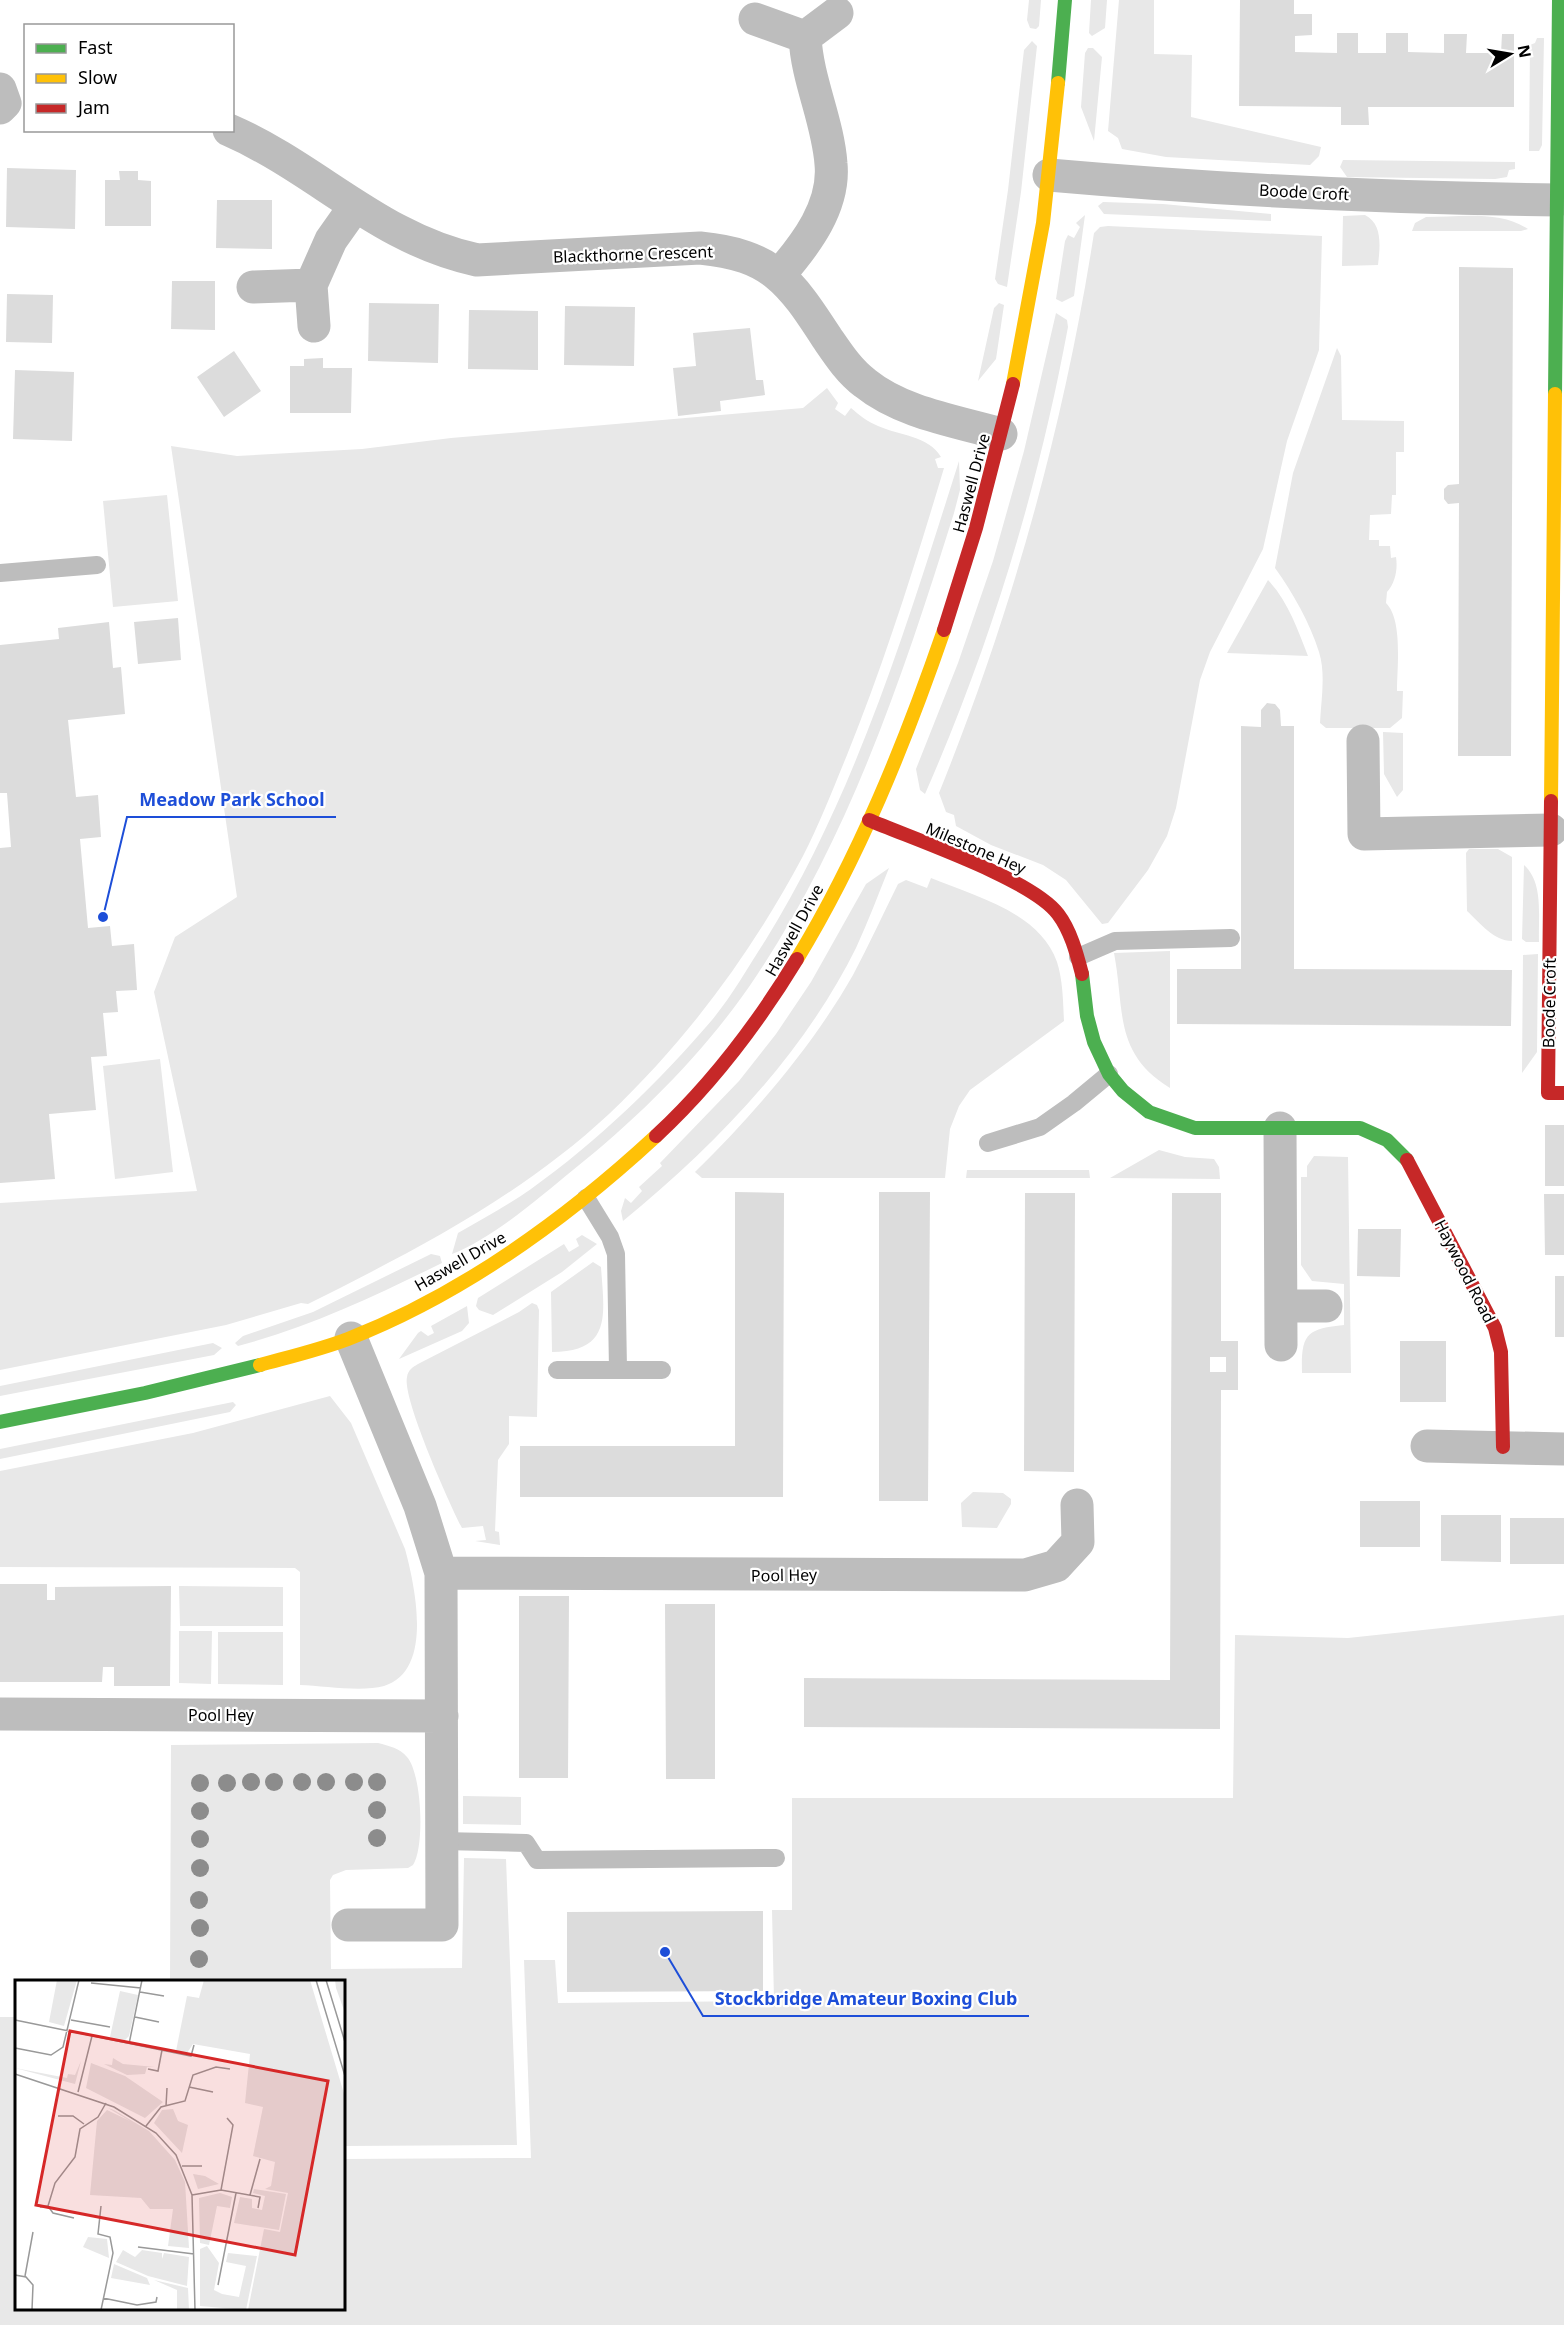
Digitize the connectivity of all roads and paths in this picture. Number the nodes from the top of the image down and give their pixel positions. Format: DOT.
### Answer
graph roads {
  1 [pos="1065,0"];
  2 [pos="1559,0"];
  3 [pos="837,13"];
  4 [pos="755,19"];
  5 [pos="805,37"];
  6 [pos="233,132"];
  7 [pos="1049,175"];
  8 [pos="1558,200"];
  9 [pos="355,206"];
  10 [pos="780,274"];
  11 [pos="311,285"];
  12 [pos="253,287"];
  13 [pos="314,326"];
  14 [pos="1001,434"];
  15 [pos="1559,537"];
  16 [pos="97,565"];
  17 [pos="0,573"];
  18 [pos="1363,741"];
  19 [pos="868,820"];
  20 [pos="1551,830"];
  21 [pos="1231,938"];
  22 [pos="1078,957"];
  23 [pos="1109,1074"];
  24 [pos="1564,1093"];
  25 [pos="1280,1128"];
  26 [pos="1360,1128"];
  27 [pos="988,1143"];
  28 [pos="586,1198"];
  29 [pos="1281,1306"];
  30 [pos="1326,1306"];
  31 [pos="351,1338"];
  32 [pos="1281,1345"];
  33 [pos="618,1369"];
  34 [pos="557,1370"];
  35 [pos="662,1370"];
  36 [pos="0,1422"];
  37 [pos="1427,1446"];
  38 [pos="1503,1447"];
  39 [pos="1564,1449"];
  40 [pos="1077,1505"];
  41 [pos="441,1574"];
  42 [pos="0,1714"];
  43 [pos="442,1716"];
  44 [pos="442,1841"];
  45 [pos="776,1858"];
  46 [pos="348,1925"];
  1 -- 7 [label="street, Haswell Drive"];
  2 -- 8 [label="street, Boode Croft"];
  3 -- 5 [label="street"];
  4 -- 5 [label="street"];
  5 -- 10 [label="street"];
  6 -- 9 [label="street, Blackthorne Crescent"];
  7 -- 8 [label="street, Boode Croft"];
  7 -- 14 [label="street, Haswell Drive"];
  8 -- 15 [label="street, Boode Croft"];
  9 -- 10 [label="street, Blackthorne Crescent"];
  9 -- 11 [label="street"];
  10 -- 14 [label="street, Blackthorne Crescent"];
  11 -- 12 [label="street"];
  11 -- 13 [label="street"];
  14 -- 19 [label="street, Haswell Drive"];
  15 -- 20 [label="street, Boode Croft"];
  16 -- 17 [label="lane"];
  18 -- 20 [label="street"];
  19 -- 22 [label="street, Milestone Hey"];
  19 -- 28 [label="street, Haswell Drive"];
  20 -- 24 [label="street, Boode Croft"];
  21 -- 22 [label="lane"];
  22 -- 23 [label="street, Milestone Hey"];
  23 -- 25 [label="street, Milestone Hey"];
  23 -- 27 [label="lane"];
  25 -- 26 [label="street, Milestone Hey"];
  25 -- 29 [label="street"];
  26 -- 38 [label="street, Haywood Road"];
  28 -- 31 [label="street, Haswell Drive"];
  28 -- 33 [label="lane"];
  29 -- 30 [label="street"];
  29 -- 32 [label="street"];
  31 -- 36 [label="street, Haswell Drive"];
  31 -- 41 [label="street"];
  33 -- 34 [label="lane"];
  33 -- 35 [label="lane"];
  37 -- 38 [label="street"];
  38 -- 39 [label="street"];
  40 -- 41 [label="street, Pool Hey"];
  41 -- 43 [label="street"];
  42 -- 43 [label="street, Pool Hey"];
  43 -- 44 [label="street"];
  44 -- 45 [label="lane"];
  44 -- 46 [label="street"];
}
